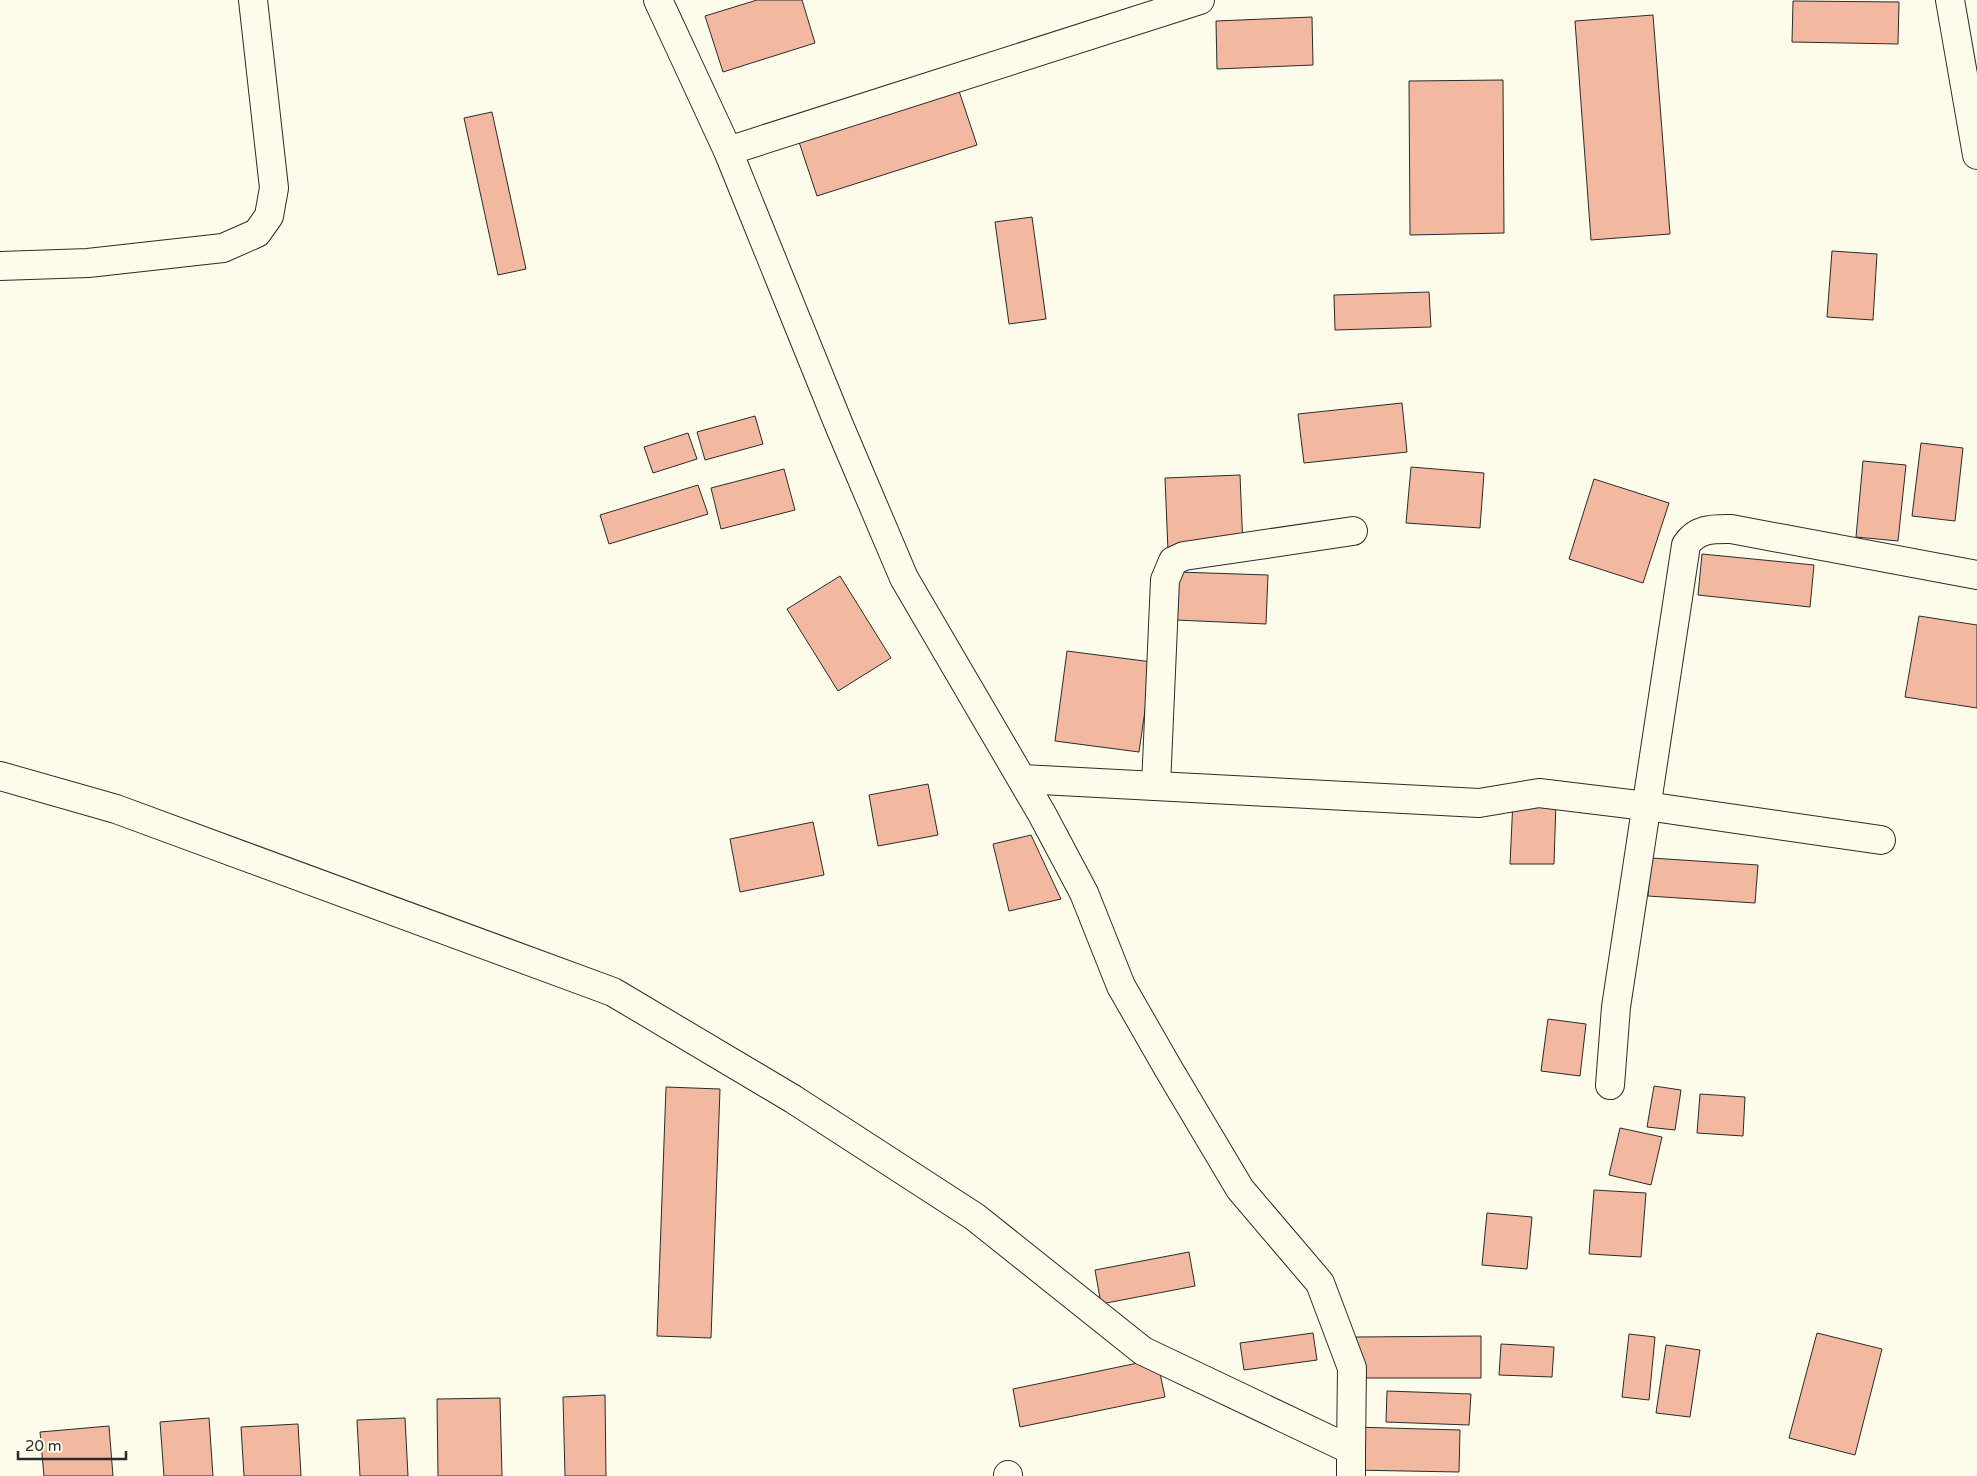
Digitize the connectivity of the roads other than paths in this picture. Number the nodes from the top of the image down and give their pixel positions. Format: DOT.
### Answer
graph roads {
  1 [pos="253,0"];
  2 [pos="658,0"];
  3 [pos="1200,0"];
  4 [pos="1950,0"];
  5 [pos="728,151"];
  6 [pos="1977,155"];
  7 [pos="0,266"];
  8 [pos="1353,531"];
  9 [pos="1977,575"];
  10 [pos="0,776"];
  11 [pos="1022,779"];
  12 [pos="1156,786"];
  13 [pos="1646,806"];
  14 [pos="1881,840"];
  15 [pos="1610,1085"];
  16 [pos="1351,1464"];
  1 -- 7 [label="street"];
  2 -- 5 [label="street"];
  3 -- 5 [label="street"];
  4 -- 6 [label="street"];
  5 -- 11 [label="street"];
  8 -- 12 [label="street"];
  9 -- 13 [label="street"];
  10 -- 16 [label="street"];
  11 -- 12 [label="street"];
  11 -- 16 [label="street"];
  12 -- 13 [label="street"];
  13 -- 14 [label="street"];
  13 -- 15 [label="street"];
}
